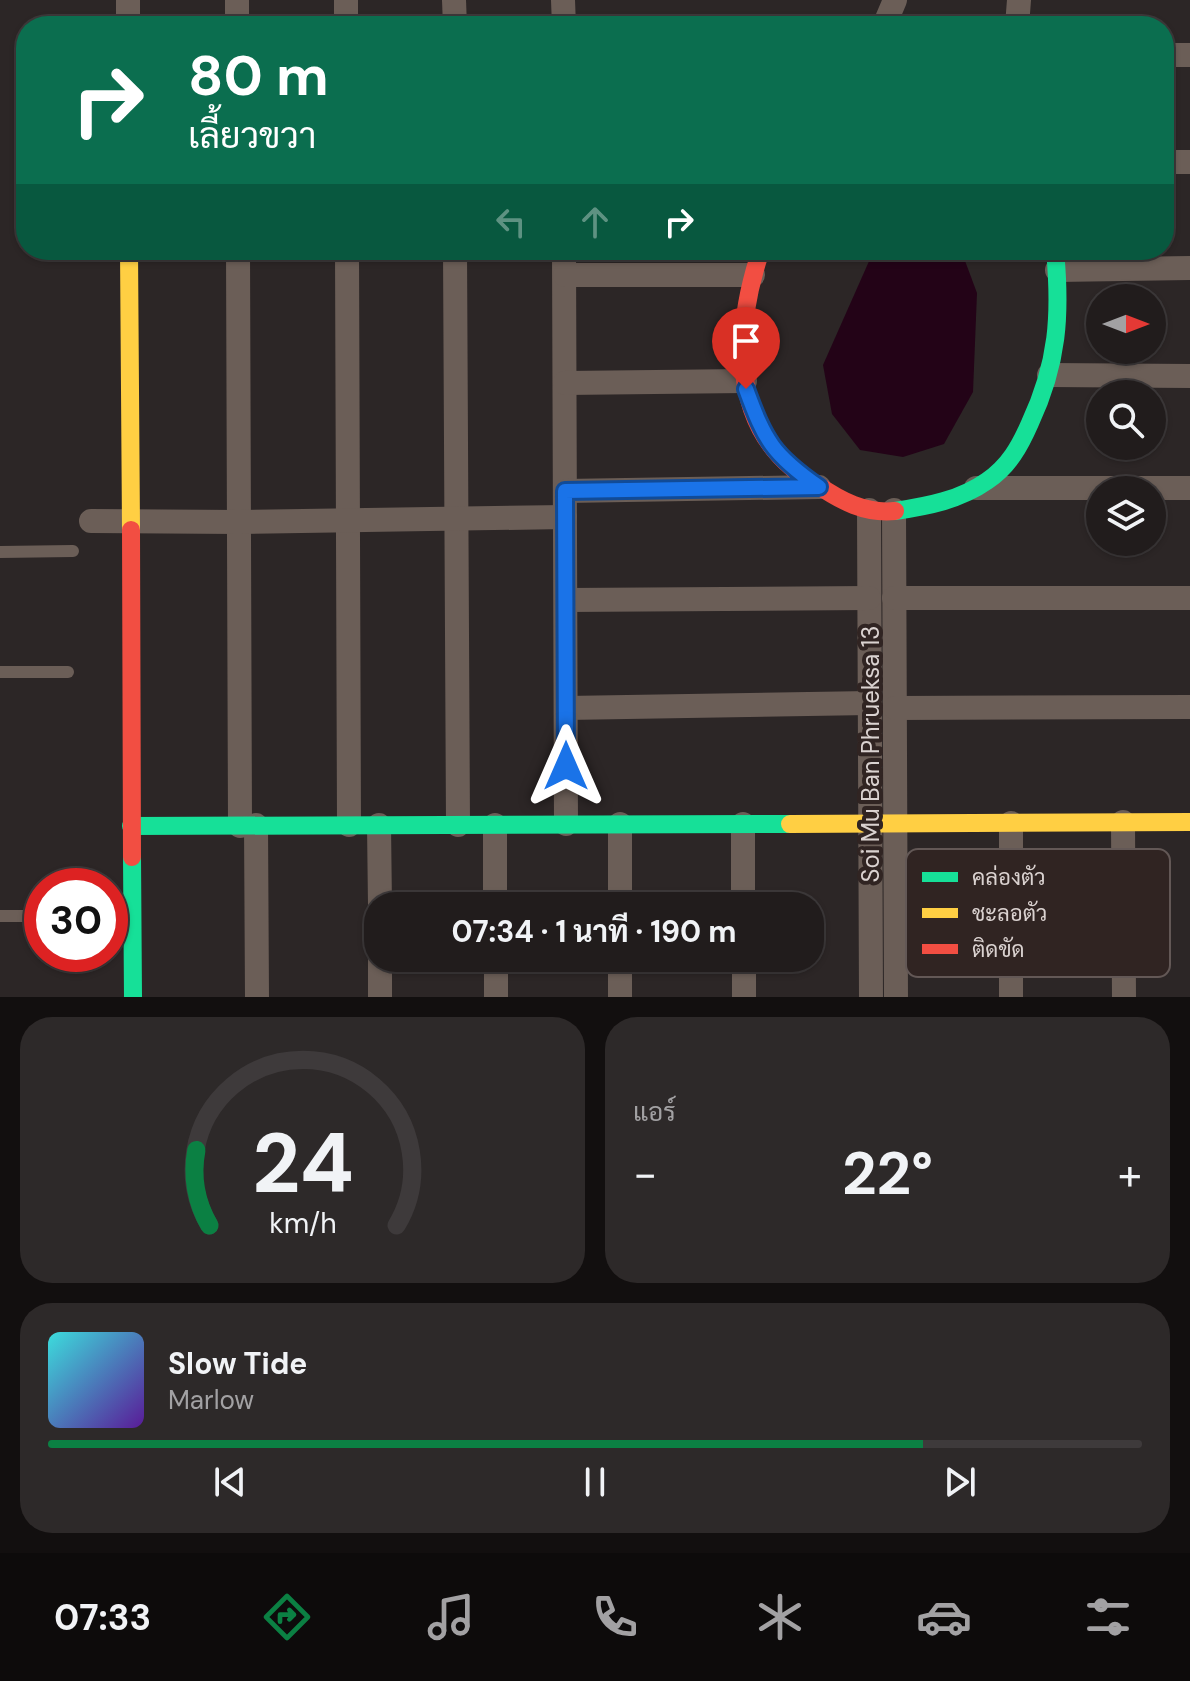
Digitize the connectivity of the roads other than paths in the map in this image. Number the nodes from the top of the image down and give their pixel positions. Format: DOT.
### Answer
graph roads {
  1 [pos="129,260"];
  2 [pos="238,260"];
  3 [pos="347,260"];
  4 [pos="455,260"];
  5 [pos="564,260"];
  6 [pos="758,260"];
  7 [pos="1056,260"];
  8 [pos="1190,268"];
  9 [pos="565,275"];
  10 [pos="753,275"];
  11 [pos="1049,375"];
  12 [pos="1190,376"];
  13 [pos="745,381"];
  14 [pos="565,383"];
  15 [pos="819,487"];
  16 [pos="976,488"];
  17 [pos="1190,488"];
  18 [pos="565,491"];
  19 [pos="869,510"];
  20 [pos="894,510"];
  21 [pos="565,517"];
  22 [pos="456,519"];
  23 [pos="91,521"];
  24 [pos="130,521"];
  25 [pos="348,521"];
  26 [pos="239,522"];
  27 [pos="73,551"];
  28 [pos="0,552"];
  29 [pos="869,598"];
  30 [pos="894,598"];
  31 [pos="1190,598"];
  32 [pos="566,600"];
  33 [pos="0,672"];
  34 [pos="68,672"];
  35 [pos="870,703"];
  36 [pos="1190,707"];
  37 [pos="566,708"];
  38 [pos="895,708"];
  39 [pos="1123,822"];
  40 [pos="1190,822"];
  41 [pos="870,823"];
  42 [pos="895,823"];
  43 [pos="1011,823"];
  44 [pos="566,824"];
  45 [pos="620,824"];
  46 [pos="743,824"];
  47 [pos="349,825"];
  48 [pos="379,825"];
  49 [pos="458,825"];
  50 [pos="495,825"];
  51 [pos="131,826"];
  52 [pos="248,826"];
  53 [pos="1011,849"];
  54 [pos="1123,849"];
  55 [pos="380,892"];
  56 [pos="495,892"];
  57 [pos="620,892"];
  58 [pos="743,892"];
  59 [pos="0,916"];
  60 [pos="24,916"];
  61 [pos="380,972"];
  62 [pos="496,972"];
  63 [pos="620,972"];
  64 [pos="744,972"];
  65 [pos="1124,977"];
  66 [pos="133,997"];
  67 [pos="257,997"];
  68 [pos="380,997"];
  69 [pos="496,997"];
  70 [pos="620,997"];
  71 [pos="744,997"];
  72 [pos="871,997"];
  73 [pos="896,997"];
  74 [pos="1124,997"];
  1 -- 24 [label="street"];
  2 -- 26 [label="street"];
  3 -- 25 [label="street"];
  4 -- 22 [label="street"];
  5 -- 9 [label="street"];
  6 -- 10 [label="street"];
  7 -- 8 [label="street"];
  7 -- 11 [label="street"];
  9 -- 10 [label="street"];
  9 -- 14 [label="street"];
  10 -- 13 [label="street"];
  11 -- 12 [label="street"];
  11 -- 16 [label="street"];
  13 -- 14 [label="street"];
  13 -- 15 [label="street"];
  14 -- 18 [label="street"];
  15 -- 18 [label="street"];
  15 -- 19 [label="street"];
  16 -- 17 [label="street"];
  16 -- 20 [label="street"];
  18 -- 21 [label="street"];
  19 -- 20 [label="street"];
  19 -- 29 [label="street, Soi Mu Ban Phrueksa 13"];
  20 -- 30 [label="street, Soi Mu Ban Phrueksa 13"];
  21 -- 22 [label="street"];
  21 -- 32 [label="street"];
  22 -- 25 [label="street"];
  22 -- 49 [label="street"];
  23 -- 24 [label="street"];
  24 -- 26 [label="street"];
  24 -- 51 [label="street"];
  25 -- 26 [label="street"];
  25 -- 47 [label="street"];
  26 -- 52 [label="street"];
  27 -- 28 [label="lane"];
  29 -- 32 [label="street"];
  29 -- 35 [label="street, Soi Mu Ban Phrueksa 13"];
  30 -- 31 [label="street"];
  30 -- 38 [label="street, Soi Mu Ban Phrueksa 13"];
  32 -- 37 [label="street"];
  33 -- 34 [label="lane"];
  35 -- 37 [label="street"];
  35 -- 41 [label="street, Soi Mu Ban Phrueksa 13"];
  36 -- 38 [label="street"];
  37 -- 44 [label="street"];
  38 -- 42 [label="street, Soi Mu Ban Phrueksa 13"];
  39 -- 40 [label="street"];
  39 -- 43 [label="street"];
  39 -- 54 [label="street"];
  41 -- 42 [label="street"];
  41 -- 46 [label="street"];
  41 -- 72 [label="street, Soi Mu Ban Phrueksa 13"];
  42 -- 43 [label="street"];
  42 -- 73 [label="street, Soi Mu Ban Phrueksa 13"];
  43 -- 53 [label="street"];
  44 -- 45 [label="street"];
  44 -- 50 [label="street"];
  45 -- 46 [label="street"];
  45 -- 57 [label="street"];
  46 -- 58 [label="street"];
  47 -- 48 [label="street"];
  47 -- 52 [label="street"];
  48 -- 49 [label="street"];
  48 -- 55 [label="street"];
  49 -- 50 [label="street"];
  50 -- 56 [label="street"];
  51 -- 52 [label="street"];
  51 -- 66 [label="street"];
  52 -- 67 [label="street"];
  59 -- 60 [label="lane"];
  61 -- 68 [label="street"];
  62 -- 69 [label="street"];
  63 -- 70 [label="street"];
  64 -- 71 [label="street"];
  65 -- 74 [label="street"];
}
